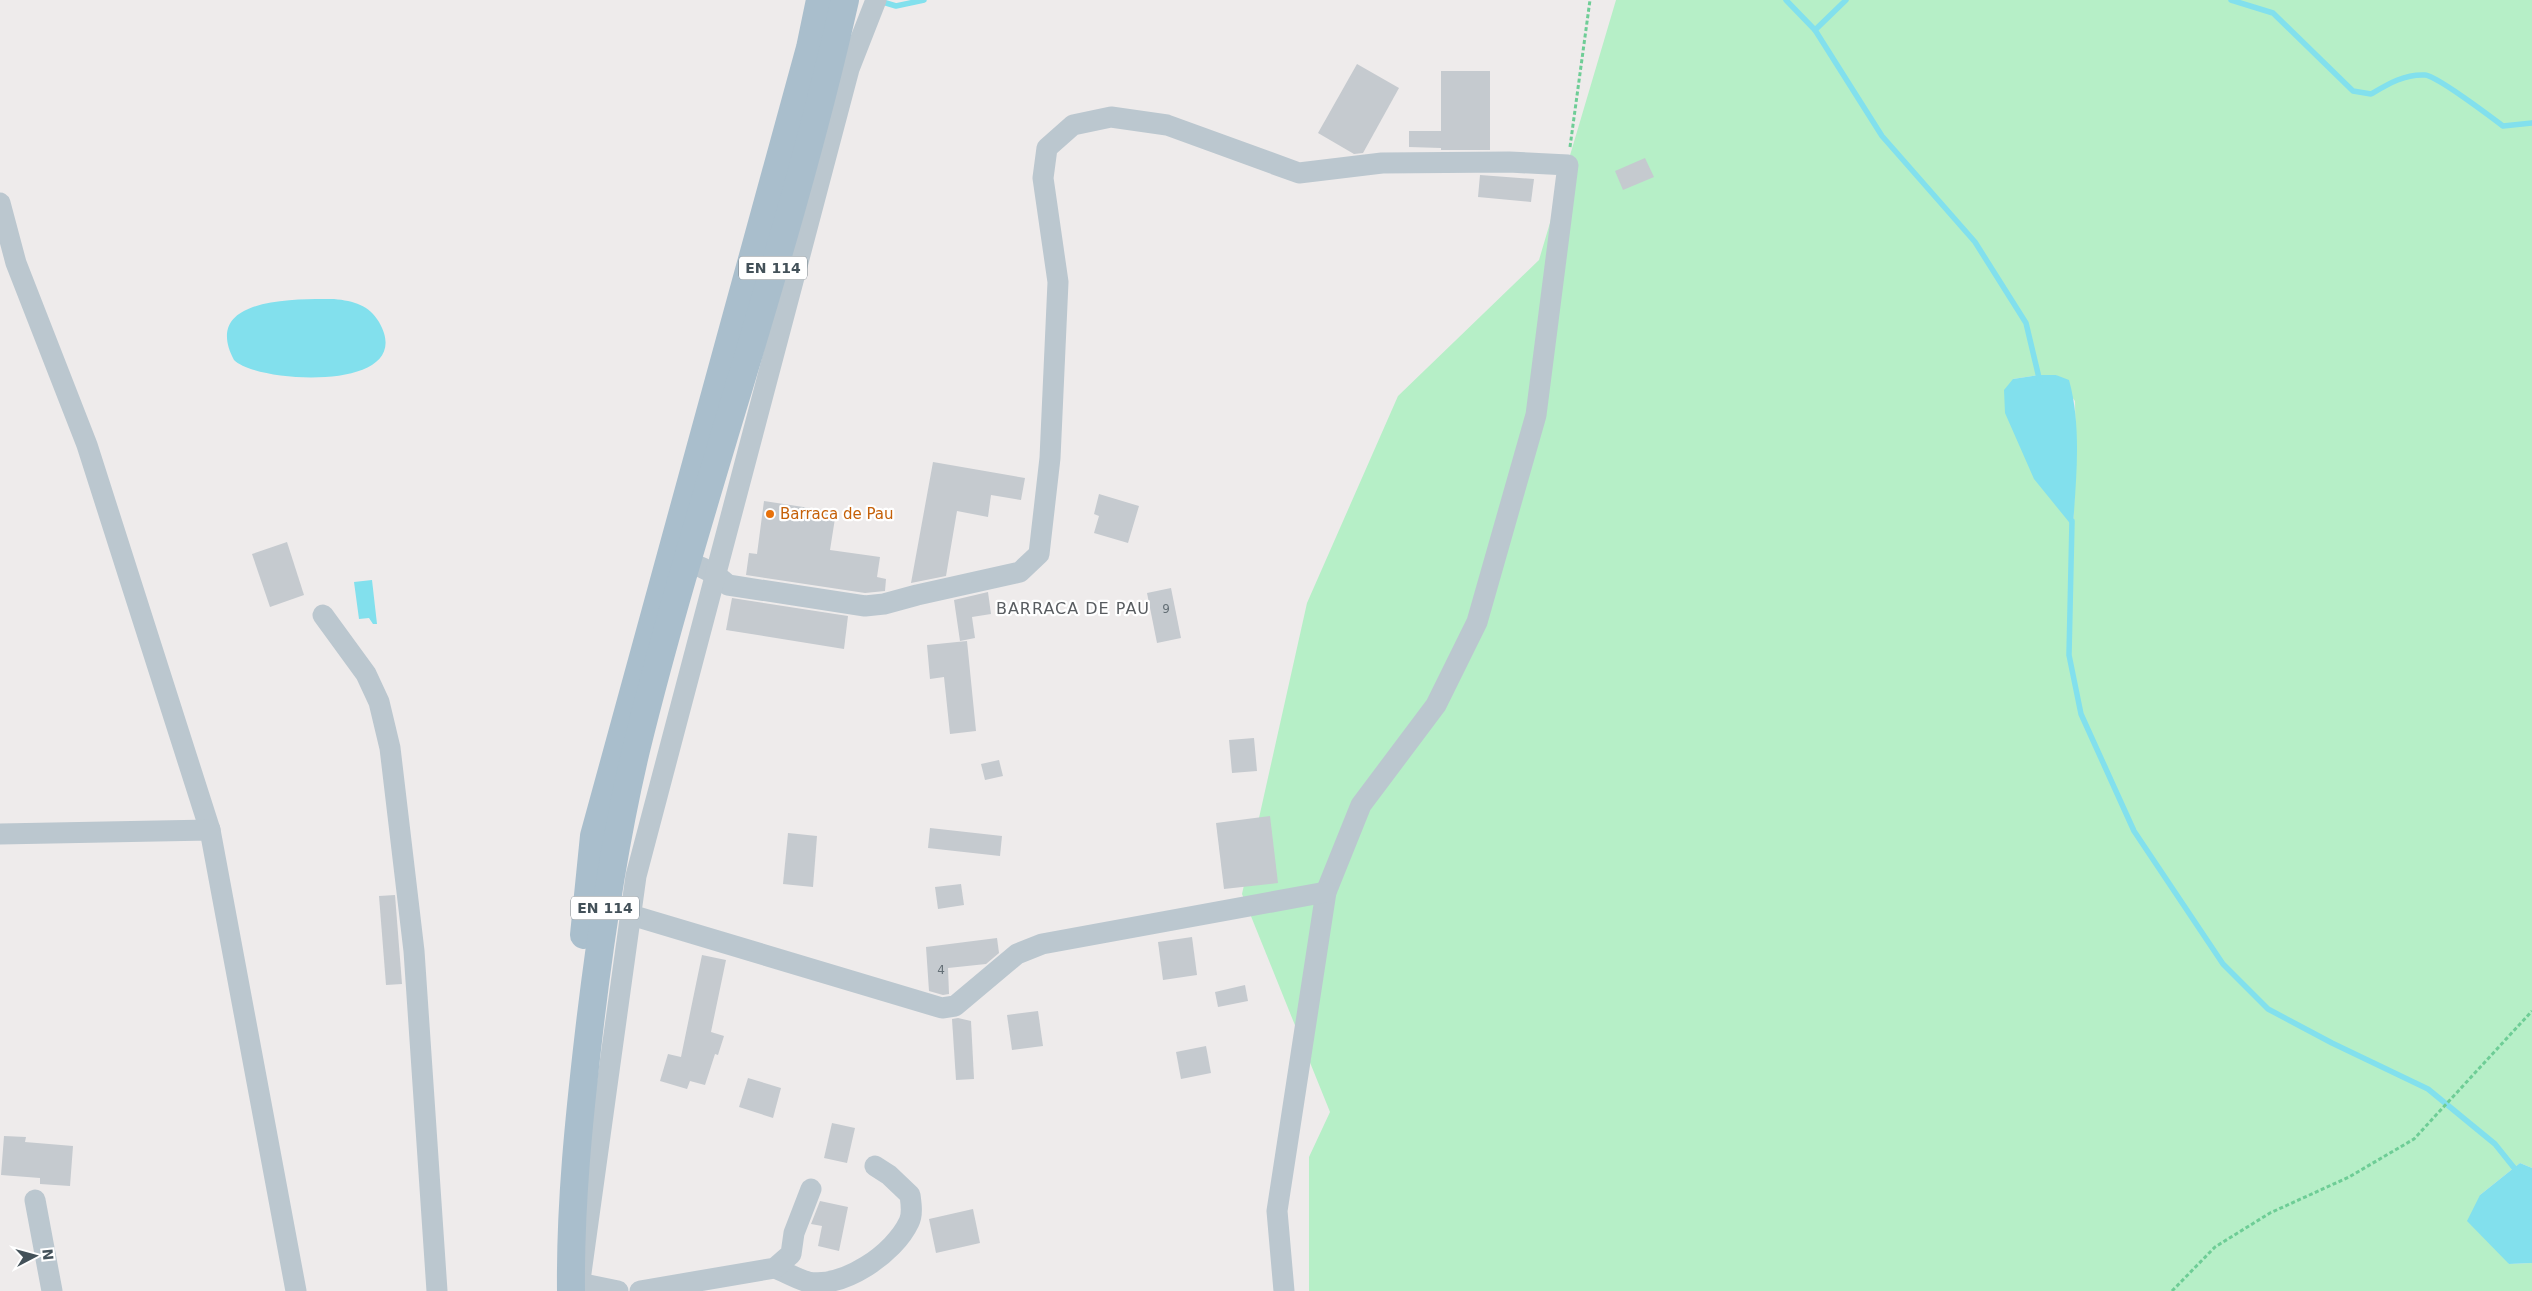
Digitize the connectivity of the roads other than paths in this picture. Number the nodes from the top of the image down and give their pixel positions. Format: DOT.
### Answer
graph roads {
  1 [pos="820,0"];
  2 [pos="844,0"];
  3 [pos="876,0"];
  4 [pos="0,203"];
  5 [pos="679,559"];
  6 [pos="716,574"];
  7 [pos="323,615"];
  8 [pos="210,830"];
  9 [pos="0,834"];
  10 [pos="1326,892"];
  11 [pos="631,915"];
  12 [pos="875,1166"];
  13 [pos="811,1189"];
  14 [pos="36,1200"];
  15 [pos="775,1268"];
  16 [pos="571,1289"];
  17 [pos="52,1291"];
  18 [pos="296,1291"];
  19 [pos="437,1291"];
  20 [pos="618,1291"];
  21 [pos="640,1291"];
  22 [pos="1284,1291"];
  1 -- 5 [label="main road, EN 114"];
  2 -- 5 [label="main road, EN 114"];
  3 -- 6 [label="street"];
  4 -- 8 [label="street"];
  5 -- 6 [label="street"];
  5 -- 16 [label="main road, EN 114"];
  6 -- 10 [label="street"];
  6 -- 11 [label="street"];
  7 -- 19 [label="street"];
  8 -- 9 [label="street"];
  8 -- 18 [label="street"];
  10 -- 11 [label="street"];
  10 -- 22 [label="street"];
  11 -- 16 [label="street"];
  12 -- 15 [label="street"];
  13 -- 15 [label="street"];
  14 -- 17 [label="street"];
  15 -- 21 [label="street"];
  16 -- 20 [label="street"];
}
